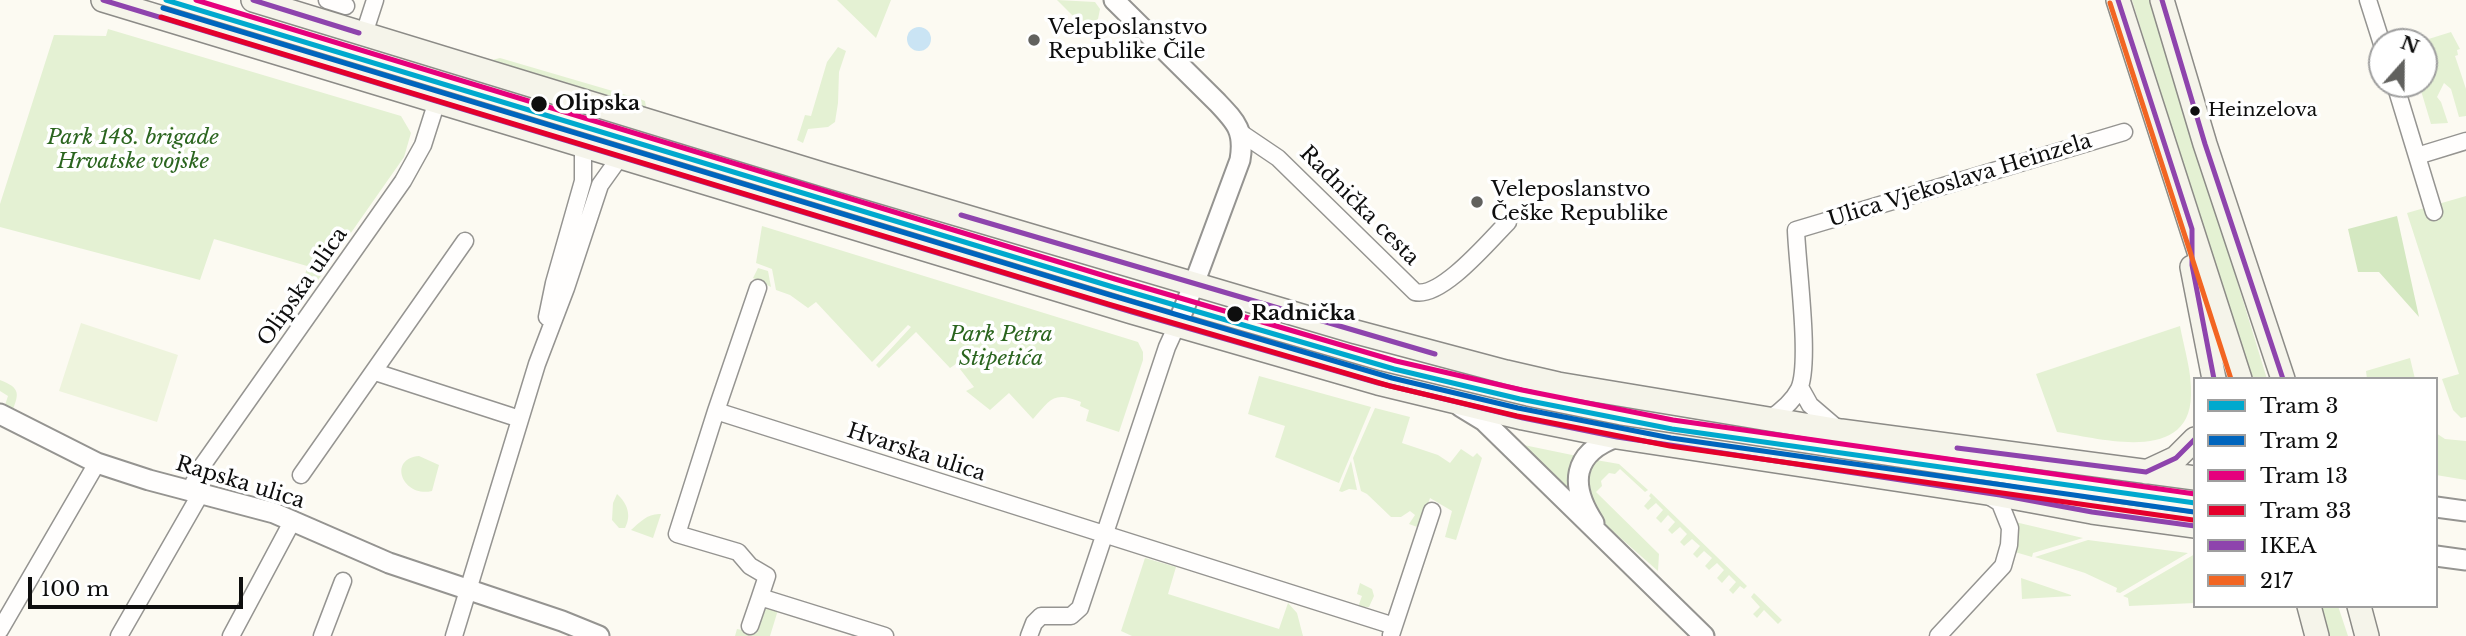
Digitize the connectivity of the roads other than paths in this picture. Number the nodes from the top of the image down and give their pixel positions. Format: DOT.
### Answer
graph roads {
  1 [pos="103,0"];
  2 [pos="253,0"];
  3 [pos="327,0"];
  4 [pos="375,0"];
  5 [pos="1114,0"];
  6 [pos="2118,0"];
  7 [pos="2162,0"];
  8 [pos="2368,0"];
  9 [pos="346,6"];
  10 [pos="2377,28"];
  11 [pos="364,34"];
  12 [pos="2399,98"];
  13 [pos="437,101"];
  14 [pos="2124,132"];
  15 [pos="1241,133"];
  16 [pos="2466,141"];
  17 [pos="583,146"];
  18 [pos="2417,156"];
  19 [pos="620,157"];
  20 [pos="2434,212"];
  21 [pos="1508,222"];
  22 [pos="2192,229"];
  23 [pos="465,241"];
  24 [pos="1194,284"];
  25 [pos="758,288"];
  26 [pos="1177,325"];
  27 [pos="537,364"];
  28 [pos="375,372"];
  29 [pos="2214,377"];
  30 [pos="2240,377"];
  31 [pos="2282,377"];
  32 [pos="1800,387"];
  33 [pos="1447,400"];
  34 [pos="716,411"];
  35 [pos="0,416"];
  36 [pos="520,419"];
  37 [pos="1768,420"];
  38 [pos="1841,431"];
  39 [pos="1617,437"];
  40 [pos="2193,441"];
  41 [pos="97,463"];
  42 [pos="2146,472"];
  43 [pos="301,475"];
  44 [pos="2193,478"];
  45 [pos="196,492"];
  46 [pos="1982,492"];
  47 [pos="2438,507"];
  48 [pos="2466,510"];
  49 [pos="1432,511"];
  50 [pos="293,520"];
  51 [pos="2193,526"];
  52 [pos="1105,534"];
  53 [pos="1608,540"];
  54 [pos="2438,556"];
  55 [pos="2466,560"];
  56 [pos="343,581"];
  57 [pos="469,591"];
  58 [pos="760,597"];
  59 [pos="2310,608"];
  60 [pos="2360,608"];
  61 [pos="750,626"];
  62 [pos="0,630"];
  63 [pos="1393,631"];
  64 [pos="120,636"];
  65 [pos="231,636"];
  66 [pos="322,636"];
  67 [pos="454,636"];
  68 [pos="599,636"];
  69 [pos="884,636"];
  70 [pos="1029,636"];
  71 [pos="1704,636"];
  72 [pos="1938,636"];
  73 [pos="2317,636"];
  74 [pos="2367,636"];
  1 -- 13 [label="main road"];
  2 -- 11 [label="main road"];
  3 -- 9 [label="street"];
  4 -- 11 [label="street"];
  5 -- 15 [label="street, Radnička cesta"];
  6 -- 22 [label="main road"];
  7 -- 31 [label="main road"];
  8 -- 10 [label="street"];
  11 -- 24 [label="main road"];
  12 -- 18 [label="street"];
  13 -- 17 [label="main road"];
  13 -- 45 [label="street, Olipska ulica"];
  14 -- 32 [label="street, Ulica Vjekoslava Heinzela"];
  15 -- 21 [label="street, Radnička cesta"];
  15 -- 24 [label="street"];
  16 -- 18 [label="street"];
  17 -- 19 [label="main road"];
  17 -- 27 [label="street"];
  18 -- 20 [label="street"];
  19 -- 26 [label="main road"];
  19 -- 27 [label="street"];
  22 -- 29 [label="main road"];
  22 -- 30 [label="main road"];
  23 -- 28 [label="street"];
  24 -- 26 [label="street"];
  24 -- 37 [label="main road"];
  25 -- 34 [label="street"];
  26 -- 33 [label="main road"];
  26 -- 52 [label="street"];
  27 -- 36 [label="street"];
  28 -- 36 [label="street"];
  28 -- 43 [label="street"];
  32 -- 37 [label="street"];
  32 -- 38 [label="street"];
  33 -- 39 [label="main road"];
  33 -- 53 [label="street"];
  34 -- 52 [label="street, Hvarska ulica"];
  34 -- 58 [label="street"];
  35 -- 41 [label="street, Rapska ulica"];
  36 -- 57 [label="street"];
  37 -- 38 [label="main road"];
  38 -- 42 [label="main road"];
  39 -- 46 [label="main road"];
  39 -- 53 [label="street"];
  40 -- 42 [label="main road"];
  41 -- 45 [label="street, Rapska ulica"];
  41 -- 62 [label="street"];
  42 -- 44 [label="main road"];
  45 -- 50 [label="street, Rapska ulica"];
  45 -- 64 [label="street, Olipska ulica"];
  46 -- 51 [label="main road"];
  46 -- 72 [label="street"];
  47 -- 48 [label="street"];
  49 -- 63 [label="street, Hvarska ulica"];
  50 -- 57 [label="street, Rapska ulica"];
  50 -- 65 [label="street"];
  52 -- 63 [label="street, Hvarska ulica"];
  52 -- 70 [label="street"];
  53 -- 71 [label="street"];
  54 -- 55 [label="street"];
  56 -- 66 [label="street"];
  57 -- 67 [label="street"];
  57 -- 68 [label="street, Rapska ulica"];
  58 -- 61 [label="street"];
  58 -- 69 [label="street"];
  59 -- 73 [label="main road"];
  60 -- 74 [label="main road"];
}
